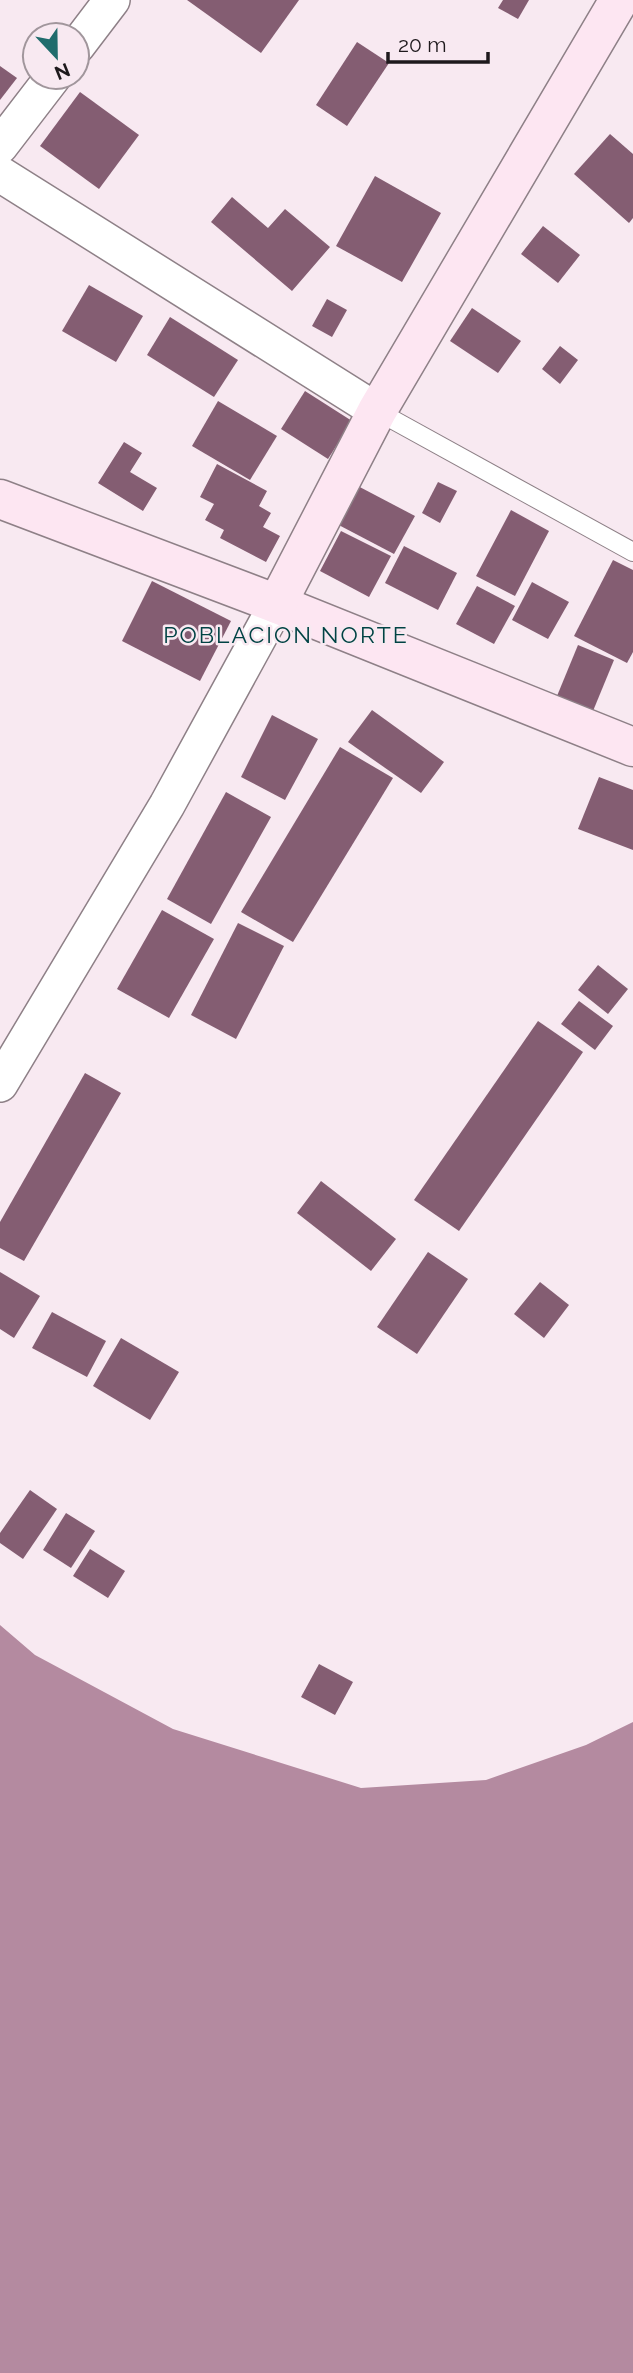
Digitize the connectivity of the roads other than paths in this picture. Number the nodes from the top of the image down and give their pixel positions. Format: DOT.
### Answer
graph roads {
  1 [pos="112,0"];
  2 [pos="619,0"];
  3 [pos="91,28"];
  4 [pos="42,91"];
  5 [pos="0,146"];
  6 [pos="0,174"];
  7 [pos="377,411"];
  8 [pos="0,499"];
  9 [pos="633,552"];
  10 [pos="277,604"];
  11 [pos="633,747"];
  12 [pos="0,1084"];
  1 -- 3 [label="street"];
  2 -- 7 [label="street"];
  4 -- 5 [label="street"];
  6 -- 7 [label="street"];
  7 -- 9 [label="lane"];
  7 -- 10 [label="street"];
  8 -- 10 [label="street"];
  10 -- 11 [label="street"];
  10 -- 12 [label="street"];
}
